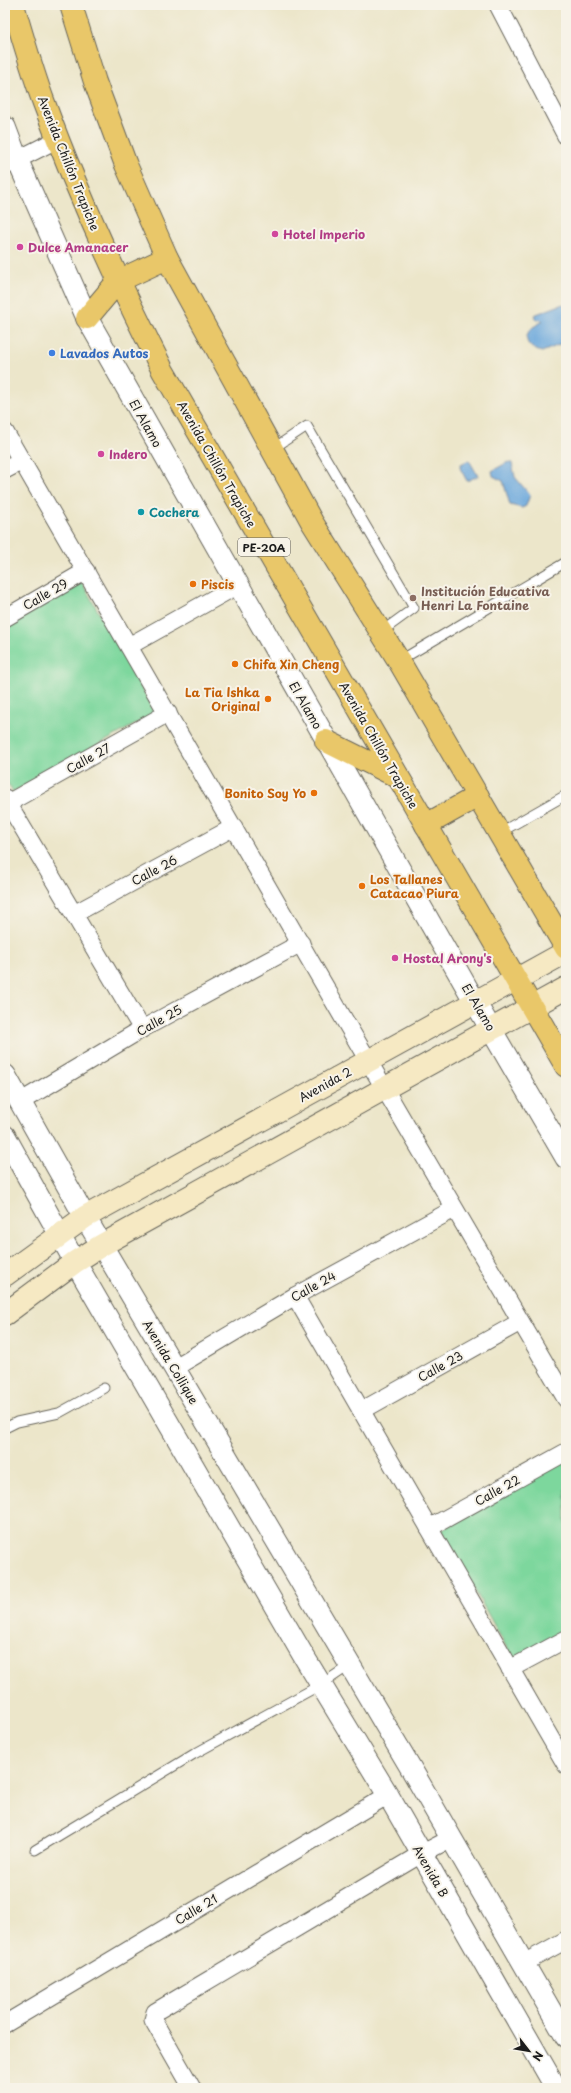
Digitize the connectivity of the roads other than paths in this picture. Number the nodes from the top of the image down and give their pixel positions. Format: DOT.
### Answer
graph roads {
  1 [pos="13,5"];
  2 [pos="71,5"];
  3 [pos="498,5"];
  4 [pos="5,127"];
  5 [pos="566,136"];
  6 [pos="58,139"];
  7 [pos="11,163"];
  8 [pos="167,258"];
  9 [pos="118,281"];
  10 [pos="87,318"];
  11 [pos="5,432"];
  12 [pos="271,450"];
  13 [pos="22,461"];
  14 [pos="5,470"];
  15 [pos="566,562"];
  16 [pos="86,571"];
  17 [pos="238,585"];
  18 [pos="5,618"];
  19 [pos="380,633"];
  20 [pos="129,646"];
  21 [pos="399,661"];
  22 [pos="168,713"];
  23 [pos="326,741"];
  24 [pos="398,777"];
  25 [pos="566,795"];
  26 [pos="478,796"];
  27 [pos="6,800"];
  28 [pos="426,825"];
  29 [pos="234,827"];
  30 [pos="499,833"];
  31 [pos="74,914"];
  32 [pos="301,943"];
  33 [pos="566,948"];
  34 [pos="566,952"];
  35 [pos="516,980"];
  36 [pos="566,988"];
  37 [pos="475,1002"];
  38 [pos="532,1007"];
  39 [pos="142,1029"];
  40 [pos="492,1030"];
  41 [pos="369,1060"];
  42 [pos="566,1066"];
  43 [pos="5,1076"];
  44 [pos="385,1088"];
  45 [pos="20,1102"];
  46 [pos="5,1136"];
  47 [pos="566,1158"];
  48 [pos="454,1209"];
  49 [pos="85,1217"];
  50 [pos="59,1234"];
  51 [pos="102,1245"];
  52 [pos="75,1262"];
  53 [pos="5,1275"];
  54 [pos="295,1296"];
  55 [pos="5,1307"];
  56 [pos="520,1322"];
  57 [pos="174,1368"];
  58 [pos="104,1388"];
  59 [pos="566,1399"];
  60 [pos="361,1411"];
  61 [pos="5,1428"];
  62 [pos="566,1452"];
  63 [pos="429,1528"];
  64 [pos="566,1639"];
  65 [pos="345,1656"];
  66 [pos="510,1669"];
  67 [pos="322,1684"];
  68 [pos="566,1766"];
  69 [pos="388,1795"];
  70 [pos="450,1839"];
  71 [pos="35,1850"];
  72 [pos="421,1854"];
  73 [pos="566,1940"];
  74 [pos="524,1963"];
  75 [pos="5,2024"];
  76 [pos="566,2037"];
  77 [pos="192,2088"];
  78 [pos="556,2088"];
  1 -- 6 [label="main road, Avenida Chillón Trapiche / PE-20A"];
  2 -- 8 [label="main road"];
  3 -- 5 [label="street"];
  4 -- 7 [label="street, El Alamo"];
  6 -- 7 [label="street"];
  6 -- 9 [label="main road, Avenida Chillón Trapiche / PE-20A"];
  7 -- 10 [label="street, El Alamo"];
  8 -- 9 [label="main road"];
  8 -- 12 [label="main road"];
  9 -- 10 [label="main road"];
  9 -- 24 [label="main road, Avenida Chillón Trapiche / PE-20A"];
  10 -- 17 [label="street, El Alamo"];
  11 -- 13 [label="street"];
  12 -- 19 [label="main road"];
  12 -- 19 [label="lane"];
  13 -- 14 [label="street"];
  13 -- 16 [label="street"];
  15 -- 21 [label="lane"];
  16 -- 18 [label="street, Calle 29"];
  16 -- 20 [label="street"];
  17 -- 20 [label="street"];
  17 -- 23 [label="street, El Alamo"];
  19 -- 21 [label="main road"];
  20 -- 22 [label="street"];
  21 -- 26 [label="main road"];
  22 -- 27 [label="street, Calle 27"];
  22 -- 29 [label="street"];
  23 -- 24 [label="main road"];
  23 -- 37 [label="street, El Alamo"];
  24 -- 28 [label="main road, Avenida Chillón Trapiche / PE-20A"];
  25 -- 30 [label="lane"];
  26 -- 28 [label="main road"];
  26 -- 30 [label="main road"];
  27 -- 31 [label="street"];
  28 -- 35 [label="main road, Avenida Chillón Trapiche / PE-20A"];
  29 -- 31 [label="street, Calle 26"];
  29 -- 32 [label="street"];
  30 -- 33 [label="main road"];
  31 -- 39 [label="street"];
  32 -- 39 [label="street, Calle 25"];
  32 -- 41 [label="street"];
  34 -- 35 [label="main road, Avenida 2"];
  35 -- 37 [label="main road, Avenida 2"];
  35 -- 38 [label="main road, Avenida Chillón Trapiche / PE-20A"];
  36 -- 38 [label="main road"];
  37 -- 40 [label="street, El Alamo"];
  37 -- 41 [label="main road, Avenida 2"];
  38 -- 40 [label="main road"];
  38 -- 42 [label="main road, Avenida Chillón Trapiche / PE-20A"];
  39 -- 45 [label="street, Calle 25"];
  40 -- 44 [label="main road"];
  40 -- 47 [label="street, El Alamo"];
  41 -- 44 [label="street"];
  41 -- 49 [label="main road, Avenida 2"];
  43 -- 45 [label="street, Avenida Collique"];
  44 -- 48 [label="street"];
  44 -- 51 [label="main road"];
  45 -- 49 [label="street, Avenida Collique"];
  46 -- 50 [label="street, Avenida B"];
  48 -- 54 [label="street, Calle 24"];
  48 -- 56 [label="street"];
  49 -- 50 [label="main road, Avenida 2"];
  49 -- 51 [label="street, Avenida Collique"];
  50 -- 52 [label="street, Avenida B"];
  50 -- 53 [label="main road, Avenida 2"];
  51 -- 52 [label="main road"];
  51 -- 57 [label="street, Avenida Collique"];
  52 -- 55 [label="main road"];
  52 -- 67 [label="street, Avenida B"];
  54 -- 57 [label="street, Calle 24"];
  54 -- 60 [label="street"];
  56 -- 59 [label="street"];
  56 -- 60 [label="street, Calle 23"];
  57 -- 65 [label="street, Avenida Collique"];
  58 -- 61 [label="lane"];
  60 -- 63 [label="street"];
  62 -- 63 [label="street, Calle 22"];
  63 -- 66 [label="street"];
  64 -- 66 [label="street"];
  65 -- 67 [label="lane"];
  65 -- 70 [label="street"];
  66 -- 68 [label="street"];
  67 -- 69 [label="street, Avenida B"];
  67 -- 71 [label="lane"];
  69 -- 72 [label="street, Avenida B"];
  69 -- 75 [label="street, Calle 21"];
  70 -- 72 [label="street"];
  70 -- 74 [label="street"];
  72 -- 77 [label="street"];
  72 -- 78 [label="street, Avenida B"];
  73 -- 74 [label="street"];
  74 -- 76 [label="street"];
}
